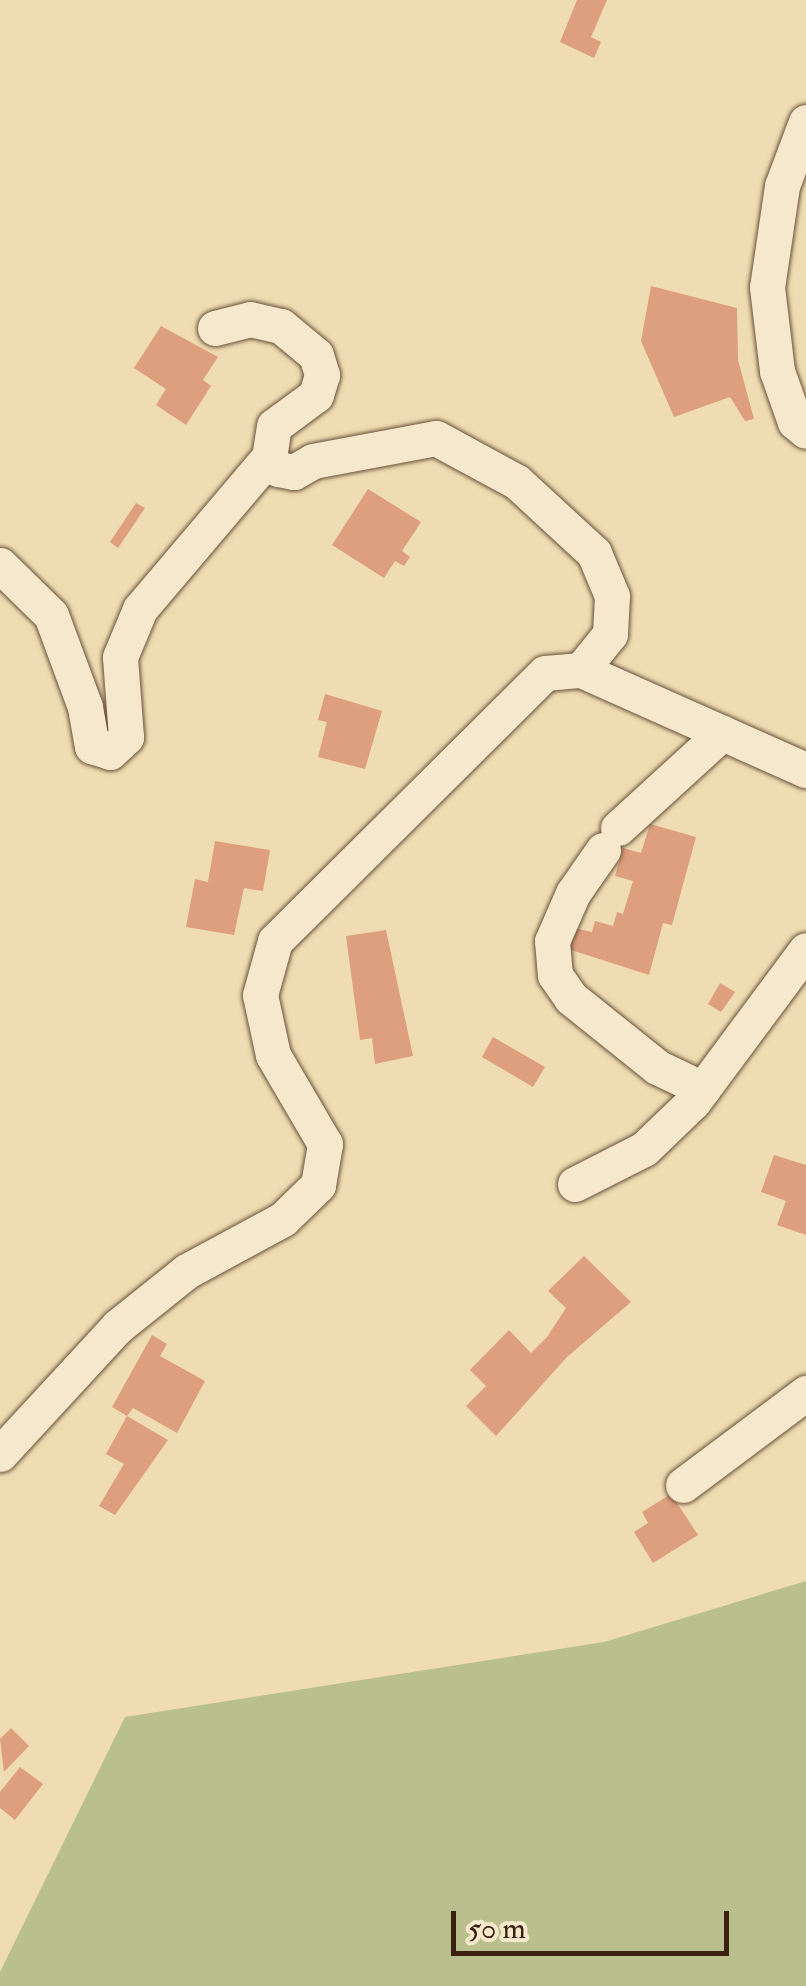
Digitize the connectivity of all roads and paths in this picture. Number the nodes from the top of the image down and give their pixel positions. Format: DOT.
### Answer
graph roads {
  1 [pos="806,122"];
  2 [pos="215,328"];
  3 [pos="806,432"];
  4 [pos="269,457"];
  5 [pos="0,565"];
  6 [pos="580,670"];
  7 [pos="722,733"];
  8 [pos="806,770"];
  9 [pos="806,950"];
  10 [pos="703,1089"];
  11 [pos="575,1184"];
  12 [pos="806,1393"];
  13 [pos="0,1454"];
  14 [pos="683,1485"];
  1 -- 3 [label="street"];
  2 -- 4 [label="street"];
  4 -- 5 [label="street"];
  4 -- 6 [label="street"];
  6 -- 7 [label="street"];
  6 -- 13 [label="street"];
  7 -- 8 [label="street"];
  7 -- 10 [label="street"];
  9 -- 10 [label="street"];
  10 -- 11 [label="street"];
  12 -- 14 [label="street"];
}
